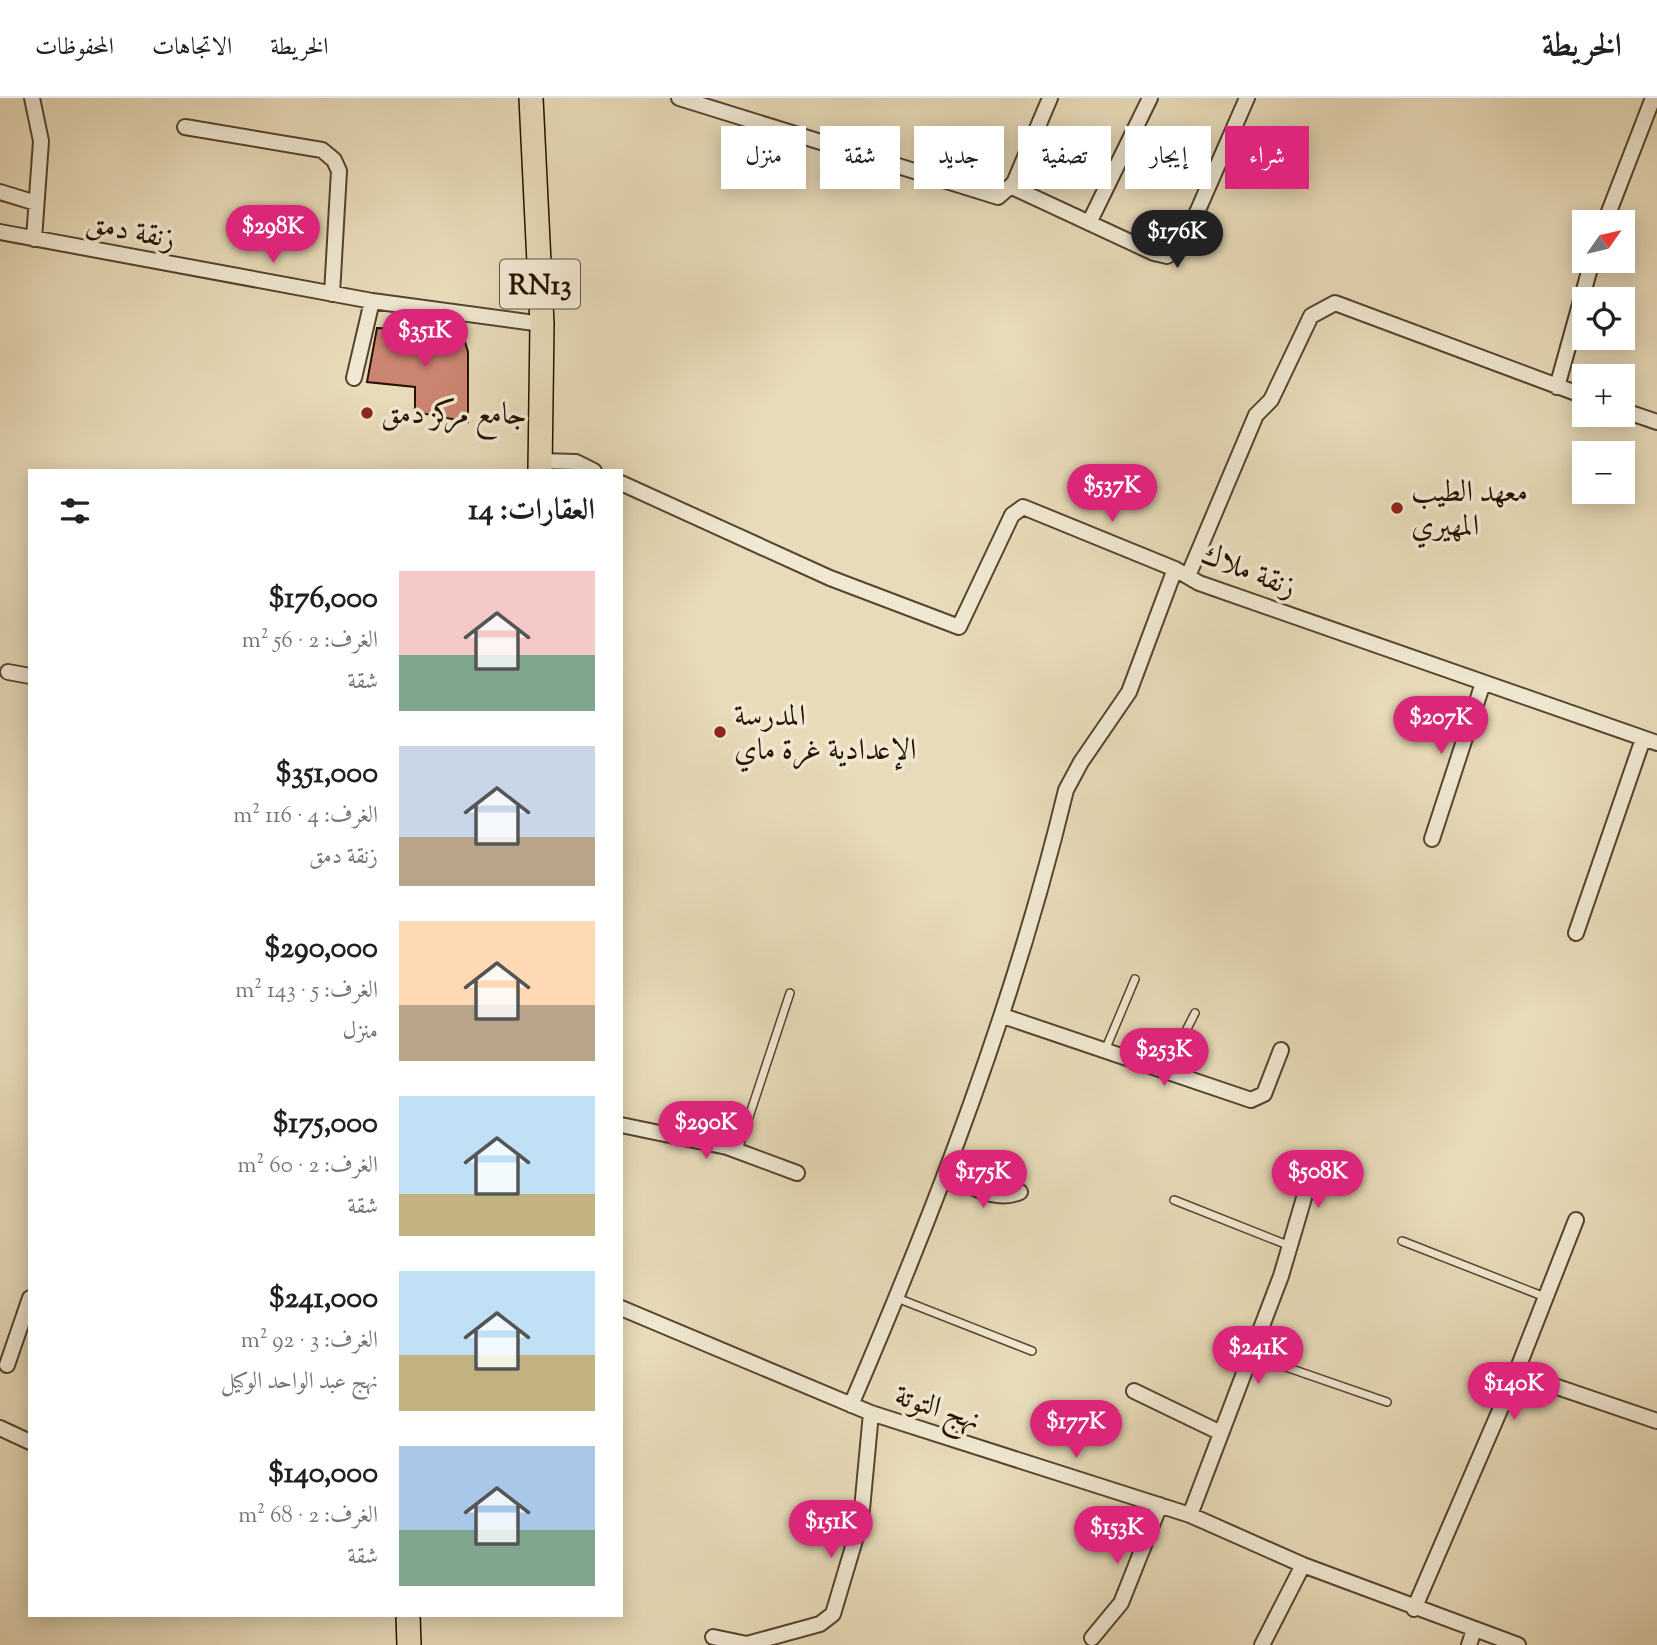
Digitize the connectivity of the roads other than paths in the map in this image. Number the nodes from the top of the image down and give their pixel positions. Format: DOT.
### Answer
graph roads {
  1 [pos="32,98"];
  2 [pos="531,98"];
  3 [pos="680,98"];
  4 [pos="1050,98"];
  5 [pos="1150,98"];
  6 [pos="1247,98"];
  7 [pos="1653,98"];
  8 [pos="185,127"];
  9 [pos="1012,187"];
  10 [pos="0,192"];
  11 [pos="36,204"];
  12 [pos="1610,210"];
  13 [pos="1089,223"];
  14 [pos="0,232"];
  15 [pos="34,239"];
  16 [pos="1589,273"];
  17 [pos="331,294"];
  18 [pos="372,301"];
  19 [pos="542,324"];
  20 [pos="354,378"];
  21 [pos="1557,387"];
  22 [pos="1572,392"];
  23 [pos="1635,414"];
  24 [pos="1657,422"];
  25 [pos="541,466"];
  26 [pos="590,469"];
  27 [pos="623,484"];
  28 [pos="1181,573"];
  29 [pos="8,672"];
  30 [pos="28,677"];
  31 [pos="1483,683"];
  32 [pos="1650,741"];
  33 [pos="1432,839"];
  34 [pos="1576,933"];
  35 [pos="1135,979"];
  36 [pos="790,993"];
  37 [pos="1195,1013"];
  38 [pos="1003,1016"];
  39 [pos="1106,1048"];
  40 [pos="1281,1050"];
  41 [pos="1166,1070"];
  42 [pos="623,1125"];
  43 [pos="738,1150"];
  44 [pos="1314,1164"];
  45 [pos="797,1173"];
  46 [pos="947,1176"];
  47 [pos="1020,1192"];
  48 [pos="1174,1200"];
  49 [pos="1576,1220"];
  50 [pos="1402,1241"];
  51 [pos="1290,1246"];
  52 [pos="1545,1297"];
  53 [pos="897,1298"];
  54 [pos="28,1304"];
  55 [pos="623,1309"];
  56 [pos="1032,1352"];
  57 [pos="1251,1355"];
  58 [pos="7,1365"];
  59 [pos="1516,1373"];
  60 [pos="1134,1391"];
  61 [pos="1387,1402"];
  62 [pos="851,1405"];
  63 [pos="871,1413"];
  64 [pos="1657,1421"];
  65 [pos="0,1428"];
  66 [pos="1221,1433"];
  67 [pos="28,1441"];
  68 [pos="1160,1505"];
  69 [pos="1189,1515"];
  70 [pos="1303,1565"];
  71 [pos="1414,1609"];
  72 [pos="408,1617"];
  73 [pos="1474,1630"];
  74 [pos="713,1637"];
  75 [pos="1092,1638"];
  76 [pos="409,1645"];
  77 [pos="1262,1645"];
  78 [pos="1469,1645"];
  79 [pos="1518,1645"];
  1 -- 11 [label="street"];
  2 -- 19 [label="main road, RN13"];
  3 -- 9 [label="street"];
  4 -- 9 [label="street"];
  5 -- 13 [label="street"];
  6 -- 13 [label="street"];
  7 -- 12 [label="street"];
  8 -- 17 [label="street"];
  9 -- 13 [label="street"];
  10 -- 11 [label="street"];
  11 -- 15 [label="street"];
  14 -- 15 [label="street, زنقة دمق"];
  15 -- 17 [label="street, زنقة دمق"];
  16 -- 21 [label="street"];
  17 -- 18 [label="street, زنقة دمق"];
  18 -- 19 [label="street, زنقة دمق"];
  18 -- 20 [label="street"];
  19 -- 25 [label="main road, RN13"];
  21 -- 22 [label="street"];
  21 -- 28 [label="street"];
  23 -- 24 [label="street"];
  25 -- 26 [label="street"];
  27 -- 28 [label="street, زنقة ملاك"];
  28 -- 31 [label="street, زنقة ملاك"];
  28 -- 38 [label="street"];
  29 -- 30 [label="street"];
  31 -- 32 [label="street, زنقة ملاك"];
  31 -- 33 [label="street"];
  32 -- 34 [label="street"];
  35 -- 39 [label="lane"];
  36 -- 43 [label="lane"];
  37 -- 41 [label="lane"];
  38 -- 39 [label="street"];
  38 -- 46 [label="street"];
  39 -- 41 [label="street"];
  40 -- 41 [label="street"];
  42 -- 43 [label="street"];
  43 -- 45 [label="street"];
  44 -- 51 [label="street"];
  46 -- 47 [label="street"];
  46 -- 53 [label="street"];
  48 -- 51 [label="lane"];
  49 -- 52 [label="street"];
  50 -- 52 [label="lane"];
  51 -- 57 [label="street"];
  52 -- 59 [label="street"];
  53 -- 56 [label="lane"];
  53 -- 62 [label="street"];
  54 -- 58 [label="street"];
  55 -- 62 [label="street, نهج التوتة"];
  57 -- 61 [label="lane"];
  57 -- 66 [label="street"];
  59 -- 64 [label="street"];
  59 -- 71 [label="street"];
  60 -- 66 [label="street"];
  62 -- 63 [label="street, نهج التوتة"];
  63 -- 68 [label="street, نهج التوتة"];
  63 -- 74 [label="street"];
  65 -- 67 [label="street"];
  66 -- 69 [label="street"];
  68 -- 69 [label="street, نهج التوتة"];
  68 -- 75 [label="street"];
  69 -- 70 [label="street, نهج التوتة"];
  70 -- 71 [label="street, نهج التوتة"];
  70 -- 77 [label="street"];
  71 -- 73 [label="street, نهج التوتة"];
  72 -- 76 [label="main road"];
  73 -- 78 [label="street"];
  73 -- 79 [label="street, نهج التوتة"];
}
